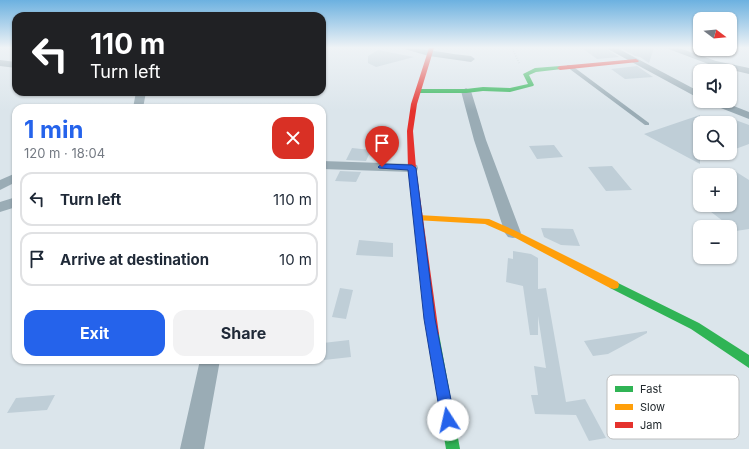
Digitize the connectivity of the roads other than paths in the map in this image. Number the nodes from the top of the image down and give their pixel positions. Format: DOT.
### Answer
graph roads {
  1 [pos="426,69"];
  2 [pos="544,69"];
  3 [pos="573,69"];
  4 [pos="651,69"];
  5 [pos="419,91"];
  6 [pos="466,91"];
  7 [pos="693,92"];
  8 [pos="729,108"];
  9 [pos="749,116"];
  10 [pos="647,124"];
  11 [pos="326,164"];
  12 [pos="412,168"];
  13 [pos="12,179"];
  14 [pos="0,186"];
  15 [pos="12,203"];
  16 [pos="0,207"];
  17 [pos="418,218"];
  18 [pos="514,233"];
  19 [pos="749,362"];
  20 [pos="209,364"];
  21 [pos="192,449"];
  22 [pos="453,449"];
  1 -- 5 [label="street"];
  2 -- 6 [label="street"];
  3 -- 10 [label="lane"];
  4 -- 7 [label="street"];
  5 -- 6 [label="street"];
  5 -- 12 [label="street"];
  6 -- 18 [label="street"];
  8 -- 9 [label="street"];
  11 -- 12 [label="street"];
  12 -- 17 [label="street"];
  13 -- 14 [label="street"];
  15 -- 16 [label="street"];
  17 -- 18 [label="street"];
  17 -- 22 [label="street"];
  18 -- 19 [label="street"];
  20 -- 21 [label="street"];
}
